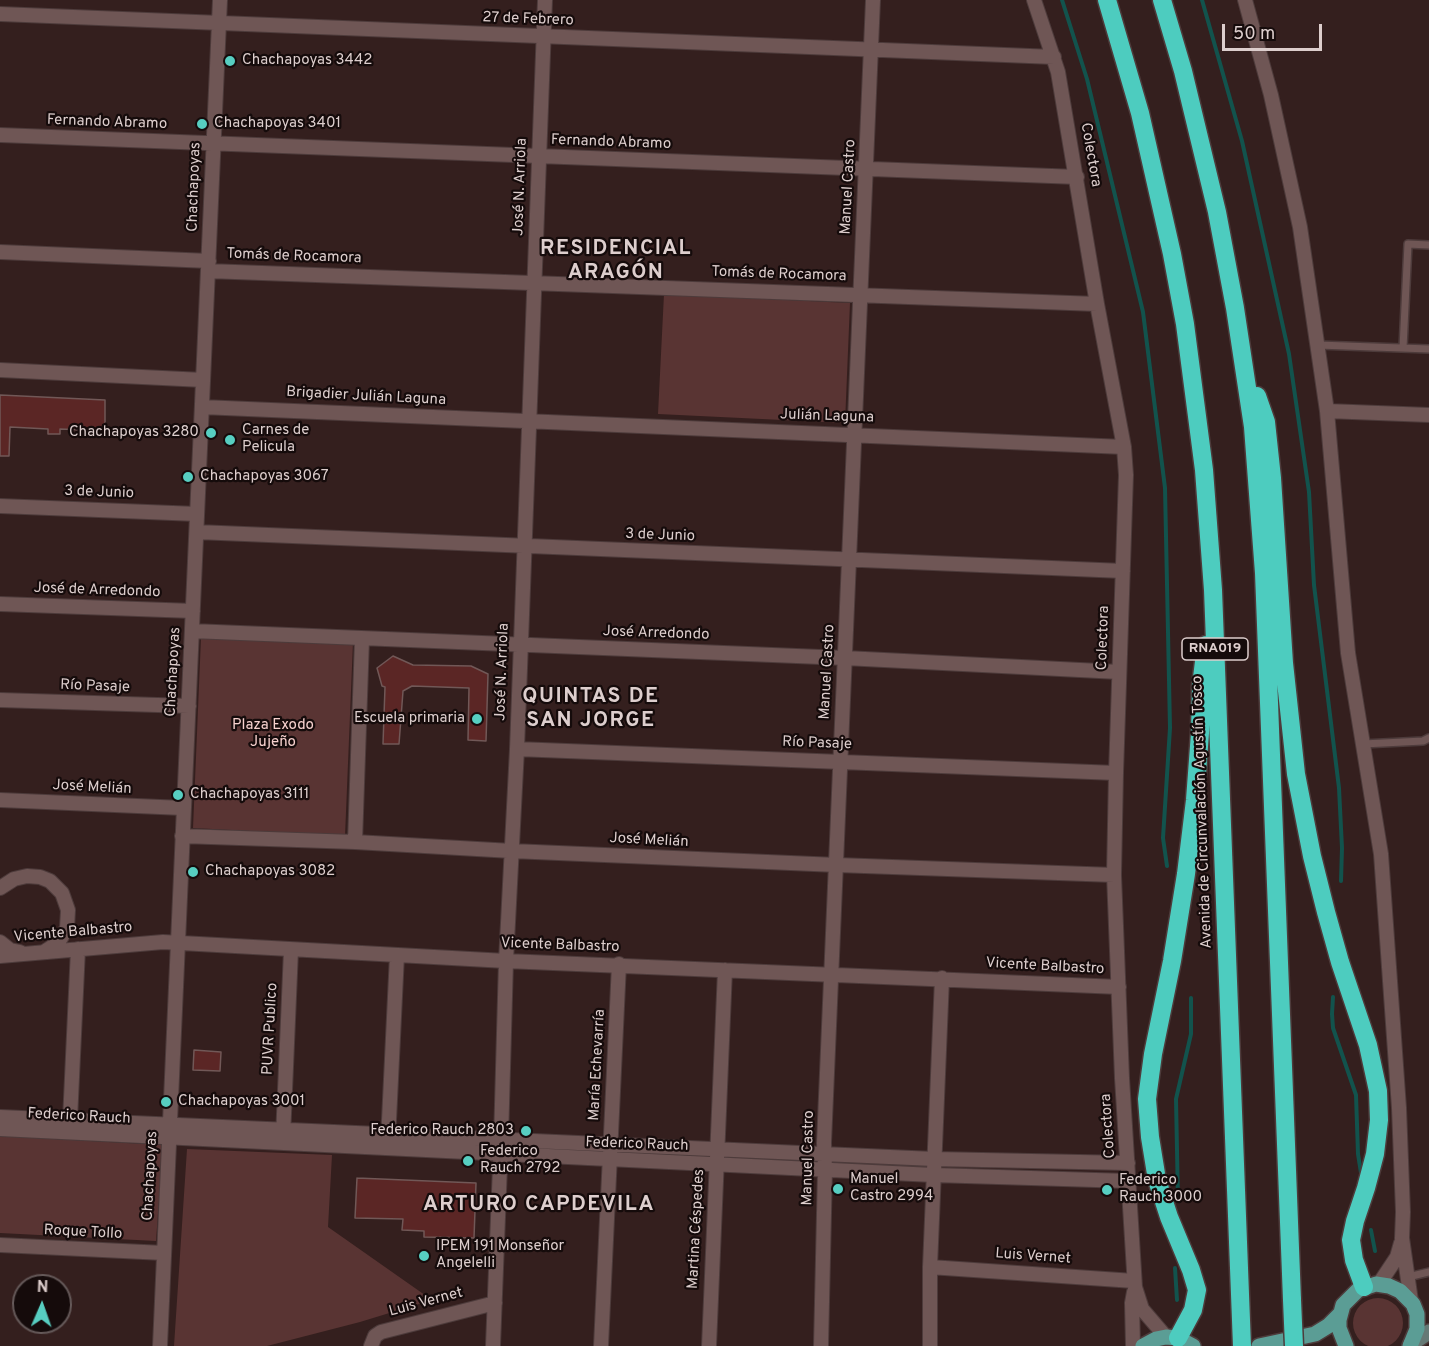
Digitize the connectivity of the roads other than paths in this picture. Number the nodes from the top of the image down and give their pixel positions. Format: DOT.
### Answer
graph roads {
  1 [pos="220,0"];
  2 [pos="545,0"];
  3 [pos="873,0"];
  4 [pos="1034,0"];
  5 [pos="1107,0"];
  6 [pos="1162,0"];
  7 [pos="1245,0"];
  8 [pos="0,14"];
  9 [pos="219,24"];
  10 [pos="543,37"];
  11 [pos="871,50"];
  12 [pos="1054,57"];
  13 [pos="0,135"];
  14 [pos="214,144"];
  15 [pos="539,156"];
  16 [pos="866,170"];
  17 [pos="1077,177"];
  18 [pos="1429,245"];
  19 [pos="0,252"];
  20 [pos="209,266"];
  21 [pos="534,282"];
  22 [pos="860,294"];
  23 [pos="1097,304"];
  24 [pos="1318,345"];
  25 [pos="1404,348"];
  26 [pos="1429,349"];
  27 [pos="1243,354"];
  28 [pos="0,370"];
  29 [pos="203,380"];
  30 [pos="202,406"];
  31 [pos="1327,411"];
  32 [pos="1429,415"];
  33 [pos="529,421"];
  34 [pos="855,434"];
  35 [pos="1125,447"];
  36 [pos="0,506"];
  37 [pos="197,514"];
  38 [pos="196,532"];
  39 [pos="524,547"];
  40 [pos="850,560"];
  41 [pos="1123,571"];
  42 [pos="1213,590"];
  43 [pos="0,604"];
  44 [pos="193,611"];
  45 [pos="192,631"];
  46 [pos="362,639"];
  47 [pos="521,645"];
  48 [pos="845,658"];
  49 [pos="1119,672"];
  50 [pos="0,700"];
  51 [pos="189,706"];
  52 [pos="1426,740"];
  53 [pos="1363,744"];
  54 [pos="1429,747"];
  55 [pos="517,749"];
  56 [pos="841,761"];
  57 [pos="1116,773"];
  58 [pos="0,800"];
  59 [pos="183,808"];
  60 [pos="182,836"];
  61 [pos="355,842"];
  62 [pos="512,851"];
  63 [pos="837,866"];
  64 [pos="1114,875"];
  65 [pos="0,888"];
  66 [pos="0,942"];
  67 [pos="179,943"];
  68 [pos="78,949"];
  69 [pos="291,950"];
  70 [pos="43,952"];
  71 [pos="27,954"];
  72 [pos="397,955"];
  73 [pos="0,956"];
  74 [pos="506,960"];
  75 [pos="619,964"];
  76 [pos="725,969"];
  77 [pos="832,974"];
  78 [pos="942,978"];
  79 [pos="1119,987"];
  80 [pos="0,1117"];
  81 [pos="70,1120"];
  82 [pos="0,1129"];
  83 [pos="283,1130"];
  84 [pos="170,1131"];
  85 [pos="388,1142"];
  86 [pos="283,1145"];
  87 [pos="610,1145"];
  88 [pos="501,1147"];
  89 [pos="717,1149"];
  90 [pos="825,1154"];
  91 [pos="934,1159"];
  92 [pos="610,1160"];
  93 [pos="1128,1163"];
  94 [pos="716,1164"];
  95 [pos="825,1170"];
  96 [pos="933,1176"];
  97 [pos="1128,1180"];
  98 [pos="1402,1238"];
  99 [pos="0,1245"];
  100 [pos="164,1253"];
  101 [pos="930,1267"];
  102 [pos="1429,1272"];
  103 [pos="1408,1277"];
  104 [pos="1134,1284"];
  105 [pos="1372,1286"];
  106 [pos="495,1303"];
  107 [pos="1412,1303"];
  108 [pos="1429,1312"];
  109 [pos="1340,1314"];
  110 [pos="1429,1332"];
  111 [pos="1185,1342"];
  112 [pos="371,1345"];
  113 [pos="1411,1345"];
  114 [pos="160,1346"];
  115 [pos="493,1346"];
  116 [pos="601,1346"];
  117 [pos="708,1346"];
  118 [pos="821,1346"];
  119 [pos="930,1346"];
  120 [pos="1133,1346"];
  121 [pos="1143,1346"];
  122 [pos="1242,1346"];
  123 [pos="1260,1346"];
  124 [pos="1294,1346"];
  125 [pos="1346,1346"];
  1 -- 9 [label="street, Chachapoyas"];
  2 -- 10 [label="street, José N. Arriola"];
  3 -- 11 [label="street, Manuel Castro"];
  4 -- 12 [label="street, Colectora"];
  5 -- 42 [label="highway, Avenida de Circunvalación Agustín Tosco / RNA019"];
  6 -- 27 [label="highway, RNA019"];
  7 -- 24 [label="street"];
  8 -- 9 [label="street, 27 de Febrero"];
  9 -- 10 [label="street, 27 de Febrero"];
  9 -- 14 [label="street, Chachapoyas"];
  10 -- 11 [label="street, 27 de Febrero"];
  10 -- 15 [label="street, José N. Arriola"];
  11 -- 12 [label="street, 27 de Febrero"];
  11 -- 16 [label="street, Manuel Castro"];
  12 -- 17 [label="street, Colectora"];
  13 -- 14 [label="street, Fernando Abramo"];
  14 -- 15 [label="street, Fernando Abramo"];
  14 -- 20 [label="street, Chachapoyas"];
  15 -- 16 [label="street, Fernando Abramo"];
  15 -- 21 [label="street, José N. Arriola"];
  16 -- 17 [label="street, Fernando Abramo"];
  16 -- 22 [label="street, Manuel Castro"];
  17 -- 23 [label="street, Colectora"];
  18 -- 25 [label="lane"];
  19 -- 20 [label="street, Tomás de Rocamora"];
  20 -- 21 [label="street, Tomás de Rocamora"];
  20 -- 29 [label="street, Chachapoyas"];
  21 -- 22 [label="street, Tomás de Rocamora"];
  21 -- 33 [label="street, José N. Arriola"];
  22 -- 23 [label="street, Tomás de Rocamora"];
  22 -- 34 [label="street, Manuel Castro"];
  23 -- 35 [label="street, Colectora"];
  24 -- 25 [label="lane"];
  24 -- 31 [label="street"];
  25 -- 26 [label="lane"];
  27 -- 105 [label="highway"];
  27 -- 124 [label="highway, RNA019, bridge"];
  28 -- 29 [label="street"];
  29 -- 30 [label="street, Chachapoyas"];
  30 -- 33 [label="street, Brigadier Julián Laguna"];
  30 -- 37 [label="street, Chachapoyas"];
  31 -- 32 [label="street"];
  31 -- 53 [label="street"];
  33 -- 34 [label="street, Julián Laguna"];
  33 -- 39 [label="street, José N. Arriola"];
  34 -- 35 [label="street, Julián Laguna"];
  34 -- 40 [label="street, Manuel Castro"];
  35 -- 41 [label="street, Colectora"];
  36 -- 37 [label="street, 3 de Junio"];
  37 -- 38 [label="street, Chachapoyas"];
  38 -- 39 [label="street, 3 de Junio"];
  38 -- 44 [label="street, Chachapoyas"];
  39 -- 40 [label="street, 3 de Junio"];
  39 -- 47 [label="street, José N. Arriola"];
  40 -- 41 [label="street, 3 de Junio"];
  40 -- 48 [label="street, Manuel Castro"];
  41 -- 49 [label="street, Colectora"];
  42 -- 111 [label="highway"];
  42 -- 122 [label="highway, Avenida de Circunvalación Agustín Tosco / RNA019"];
  43 -- 44 [label="street, José de Arredondo"];
  44 -- 45 [label="street, Chachapoyas"];
  45 -- 46 [label="street, José Arredondo"];
  45 -- 51 [label="street, Chachapoyas"];
  46 -- 47 [label="street, José Arredondo"];
  46 -- 61 [label="street"];
  47 -- 48 [label="street, José Arredondo"];
  47 -- 55 [label="street, José N. Arriola"];
  48 -- 49 [label="street, José Arredondo"];
  48 -- 56 [label="street, Manuel Castro"];
  49 -- 57 [label="street, Colectora"];
  50 -- 51 [label="street, Río Pasaje"];
  51 -- 59 [label="street, Chachapoyas"];
  52 -- 53 [label="lane"];
  52 -- 54 [label="lane"];
  53 -- 98 [label="street"];
  55 -- 56 [label="street, Río Pasaje"];
  55 -- 62 [label="street, José N. Arriola"];
  56 -- 57 [label="street, Río Pasaje"];
  56 -- 63 [label="street, Manuel Castro"];
  57 -- 64 [label="street, Colectora"];
  58 -- 59 [label="street, José Melián"];
  59 -- 60 [label="street, Chachapoyas"];
  60 -- 61 [label="street, José Melián"];
  60 -- 67 [label="street, Chachapoyas"];
  61 -- 62 [label="street, José Melián"];
  62 -- 63 [label="street, José Melián"];
  62 -- 74 [label="street, José N. Arriola"];
  63 -- 64 [label="street, José Melián"];
  63 -- 77 [label="street, Manuel Castro"];
  64 -- 79 [label="street, Colectora"];
  65 -- 70 [label="street"];
  66 -- 71 [label="street"];
  67 -- 68 [label="street, Vicente Balbastro"];
  67 -- 69 [label="street, Vicente Balbastro"];
  67 -- 84 [label="street, Chachapoyas"];
  68 -- 70 [label="street, Vicente Balbastro"];
  68 -- 81 [label="street"];
  69 -- 72 [label="street, Vicente Balbastro"];
  69 -- 83 [label="street, PUVR Publico"];
  70 -- 71 [label="street, Vicente Balbastro"];
  71 -- 73 [label="street, Vicente Balbastro"];
  72 -- 74 [label="street, Vicente Balbastro"];
  72 -- 85 [label="street"];
  74 -- 75 [label="street, Vicente Balbastro"];
  74 -- 88 [label="street, José N. Arriola"];
  75 -- 76 [label="street, Vicente Balbastro"];
  75 -- 87 [label="street, María Echevarría"];
  76 -- 77 [label="street, Vicente Balbastro"];
  76 -- 89 [label="street, Martina Céspedes"];
  77 -- 78 [label="street, Vicente Balbastro"];
  77 -- 90 [label="street, Manuel Castro"];
  78 -- 79 [label="street, Vicente Balbastro"];
  78 -- 91 [label="street"];
  79 -- 93 [label="street, Colectora"];
  80 -- 81 [label="street, Federico Rauch"];
  81 -- 84 [label="street, Federico Rauch"];
  82 -- 84 [label="street, Federico Rauch"];
  83 -- 84 [label="street, Federico Rauch"];
  83 -- 85 [label="street, Federico Rauch"];
  83 -- 86 [label="street, PUVR Publico"];
  84 -- 86 [label="street, Federico Rauch"];
  84 -- 100 [label="street, Chachapoyas"];
  85 -- 86 [label="street, Federico Rauch"];
  85 -- 88 [label="street, Federico Rauch"];
  87 -- 88 [label="street, Federico Rauch"];
  87 -- 89 [label="street, Federico Rauch"];
  87 -- 92 [label="street, María Echevarría"];
  88 -- 92 [label="street, Federico Rauch"];
  88 -- 106 [label="street, José N. Arriola"];
  89 -- 90 [label="street, Federico Rauch"];
  89 -- 94 [label="street, Martina Céspedes"];
  90 -- 91 [label="street, Federico Rauch"];
  90 -- 95 [label="street, Manuel Castro"];
  91 -- 93 [label="street, Federico Rauch"];
  91 -- 96 [label="street"];
  92 -- 94 [label="street, Federico Rauch"];
  92 -- 116 [label="street, María Echevarría"];
  93 -- 97 [label="street, Colectora"];
  94 -- 95 [label="street, Federico Rauch"];
  94 -- 117 [label="street, Martina Céspedes"];
  95 -- 96 [label="street, Federico Rauch"];
  95 -- 118 [label="street, Manuel Castro"];
  96 -- 97 [label="street, Federico Rauch"];
  96 -- 101 [label="street"];
  97 -- 104 [label="street, Colectora"];
  98 -- 103 [label="street"];
  98 -- 105 [label="street"];
  99 -- 100 [label="street, Roque Tollo"];
  100 -- 114 [label="street, Chachapoyas"];
  101 -- 104 [label="street, Luis Vernet"];
  101 -- 119 [label="street"];
  102 -- 103 [label="lane"];
  103 -- 107 [label="street"];
  104 -- 111 [label="street, Colectora"];
  104 -- 120 [label="street, Colectora"];
  105 -- 107 [label="main road"];
  105 -- 109 [label="main road"];
  106 -- 112 [label="street, Luis Vernet"];
  106 -- 115 [label="street, José N. Arriola"];
  107 -- 108 [label="main road"];
  107 -- 113 [label="main road"];
  109 -- 123 [label="main road"];
  109 -- 125 [label="main road"];
  110 -- 113 [label="main road"];
  111 -- 121 [label="main road"];
}
